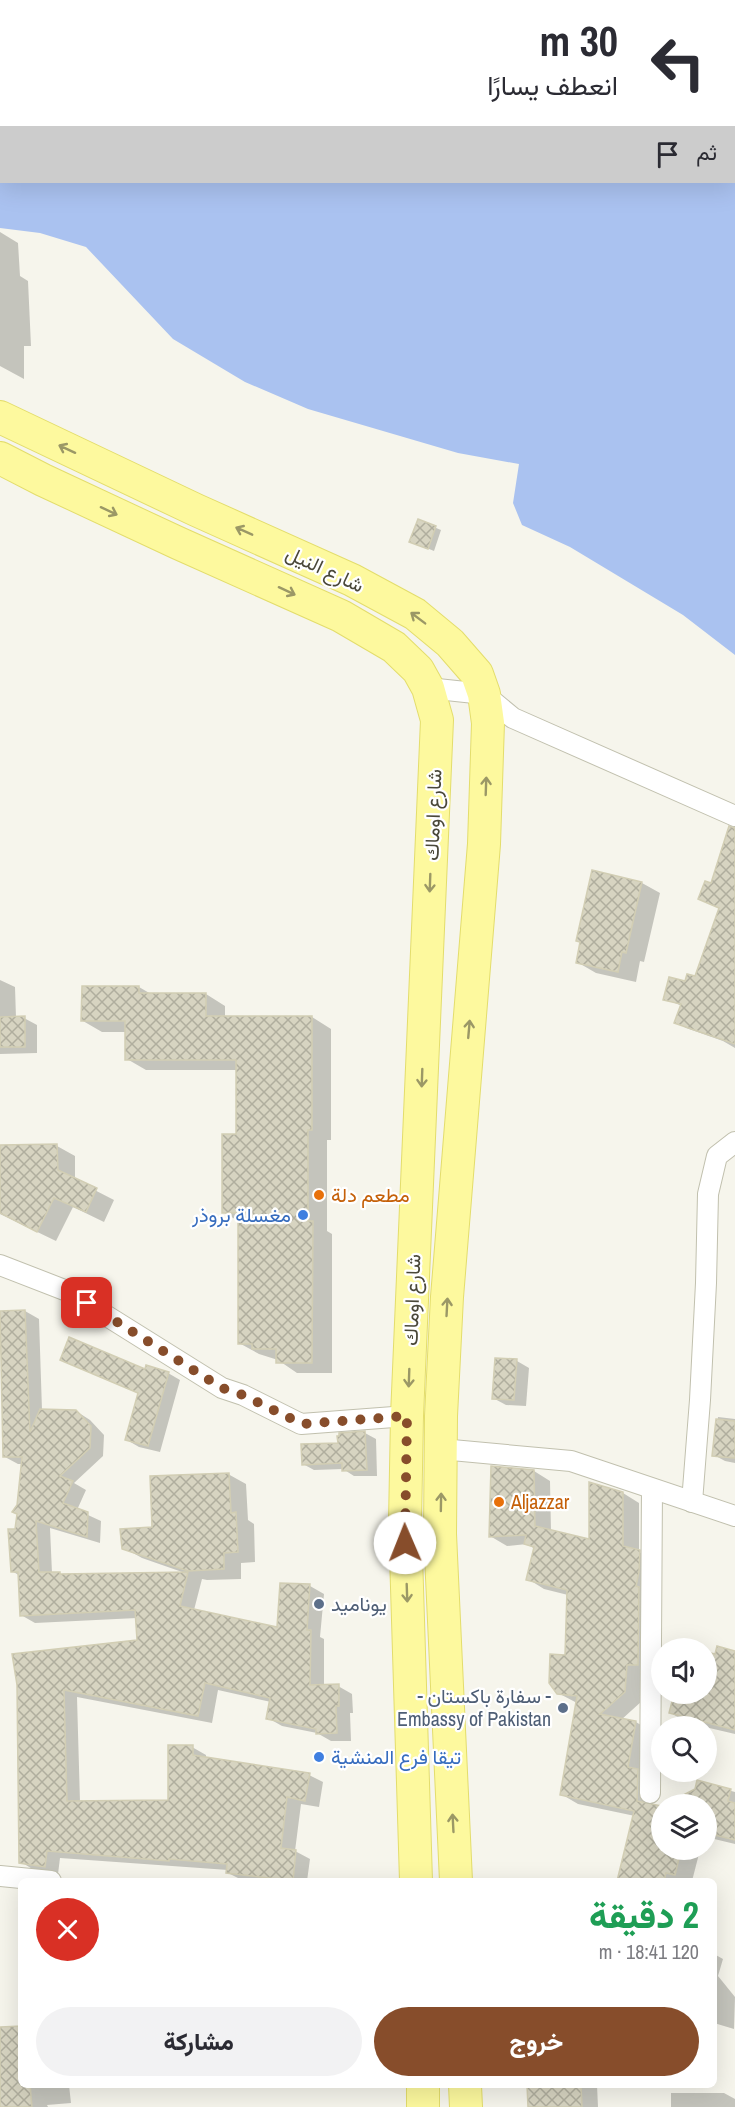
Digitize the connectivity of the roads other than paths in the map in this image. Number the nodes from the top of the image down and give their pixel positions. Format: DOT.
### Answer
graph roads {
  1 [pos="0,417"];
  2 [pos="0,458"];
  3 [pos="428,688"];
  4 [pos="484,694"];
  5 [pos="437,720"];
  6 [pos="735,816"];
  7 [pos="484,844"];
  8 [pos="735,1142"];
  9 [pos="0,1265"];
  10 [pos="407,1416"];
  11 [pos="441,1449"];
  12 [pos="652,1488"];
  13 [pos="692,1502"];
  14 [pos="735,1516"];
  15 [pos="650,1793"];
  16 [pos="0,1876"];
  17 [pos="20,1878"];
  18 [pos="416,1878"];
  19 [pos="456,1878"];
  20 [pos="423,2088"];
  21 [pos="465,2088"];
  22 [pos="423,2107"];
  23 [pos="466,2107"];
  4 -- 1 [label="main road, شارع النيل, one-way"];
  2 -- 3 [label="main road, شارع النيل, one-way"];
  3 -- 4 [label="street"];
  3 -- 5 [label="main road, شارع النيل"];
  4 -- 6 [label="street"];
  7 -- 4 [label="main road, شارع النيل, one-way"];
  5 -- 10 [label="main road, شارع اوماك, one-way"];
  11 -- 7 [label="main road, شارع اوماك, one-way"];
  8 -- 13 [label="street"];
  9 -- 10 [label="street"];
  10 -- 18 [label="main road, شارع اوماك, one-way"];
  11 -- 12 [label="street"];
  19 -- 11 [label="main road, شارع اوماك, one-way"];
  12 -- 13 [label="street"];
  12 -- 15 [label="street"];
  13 -- 14 [label="street"];
  16 -- 17 [label="street"];
  20 -- 22 [label="main road"];
  21 -- 23 [label="main road"];
}
